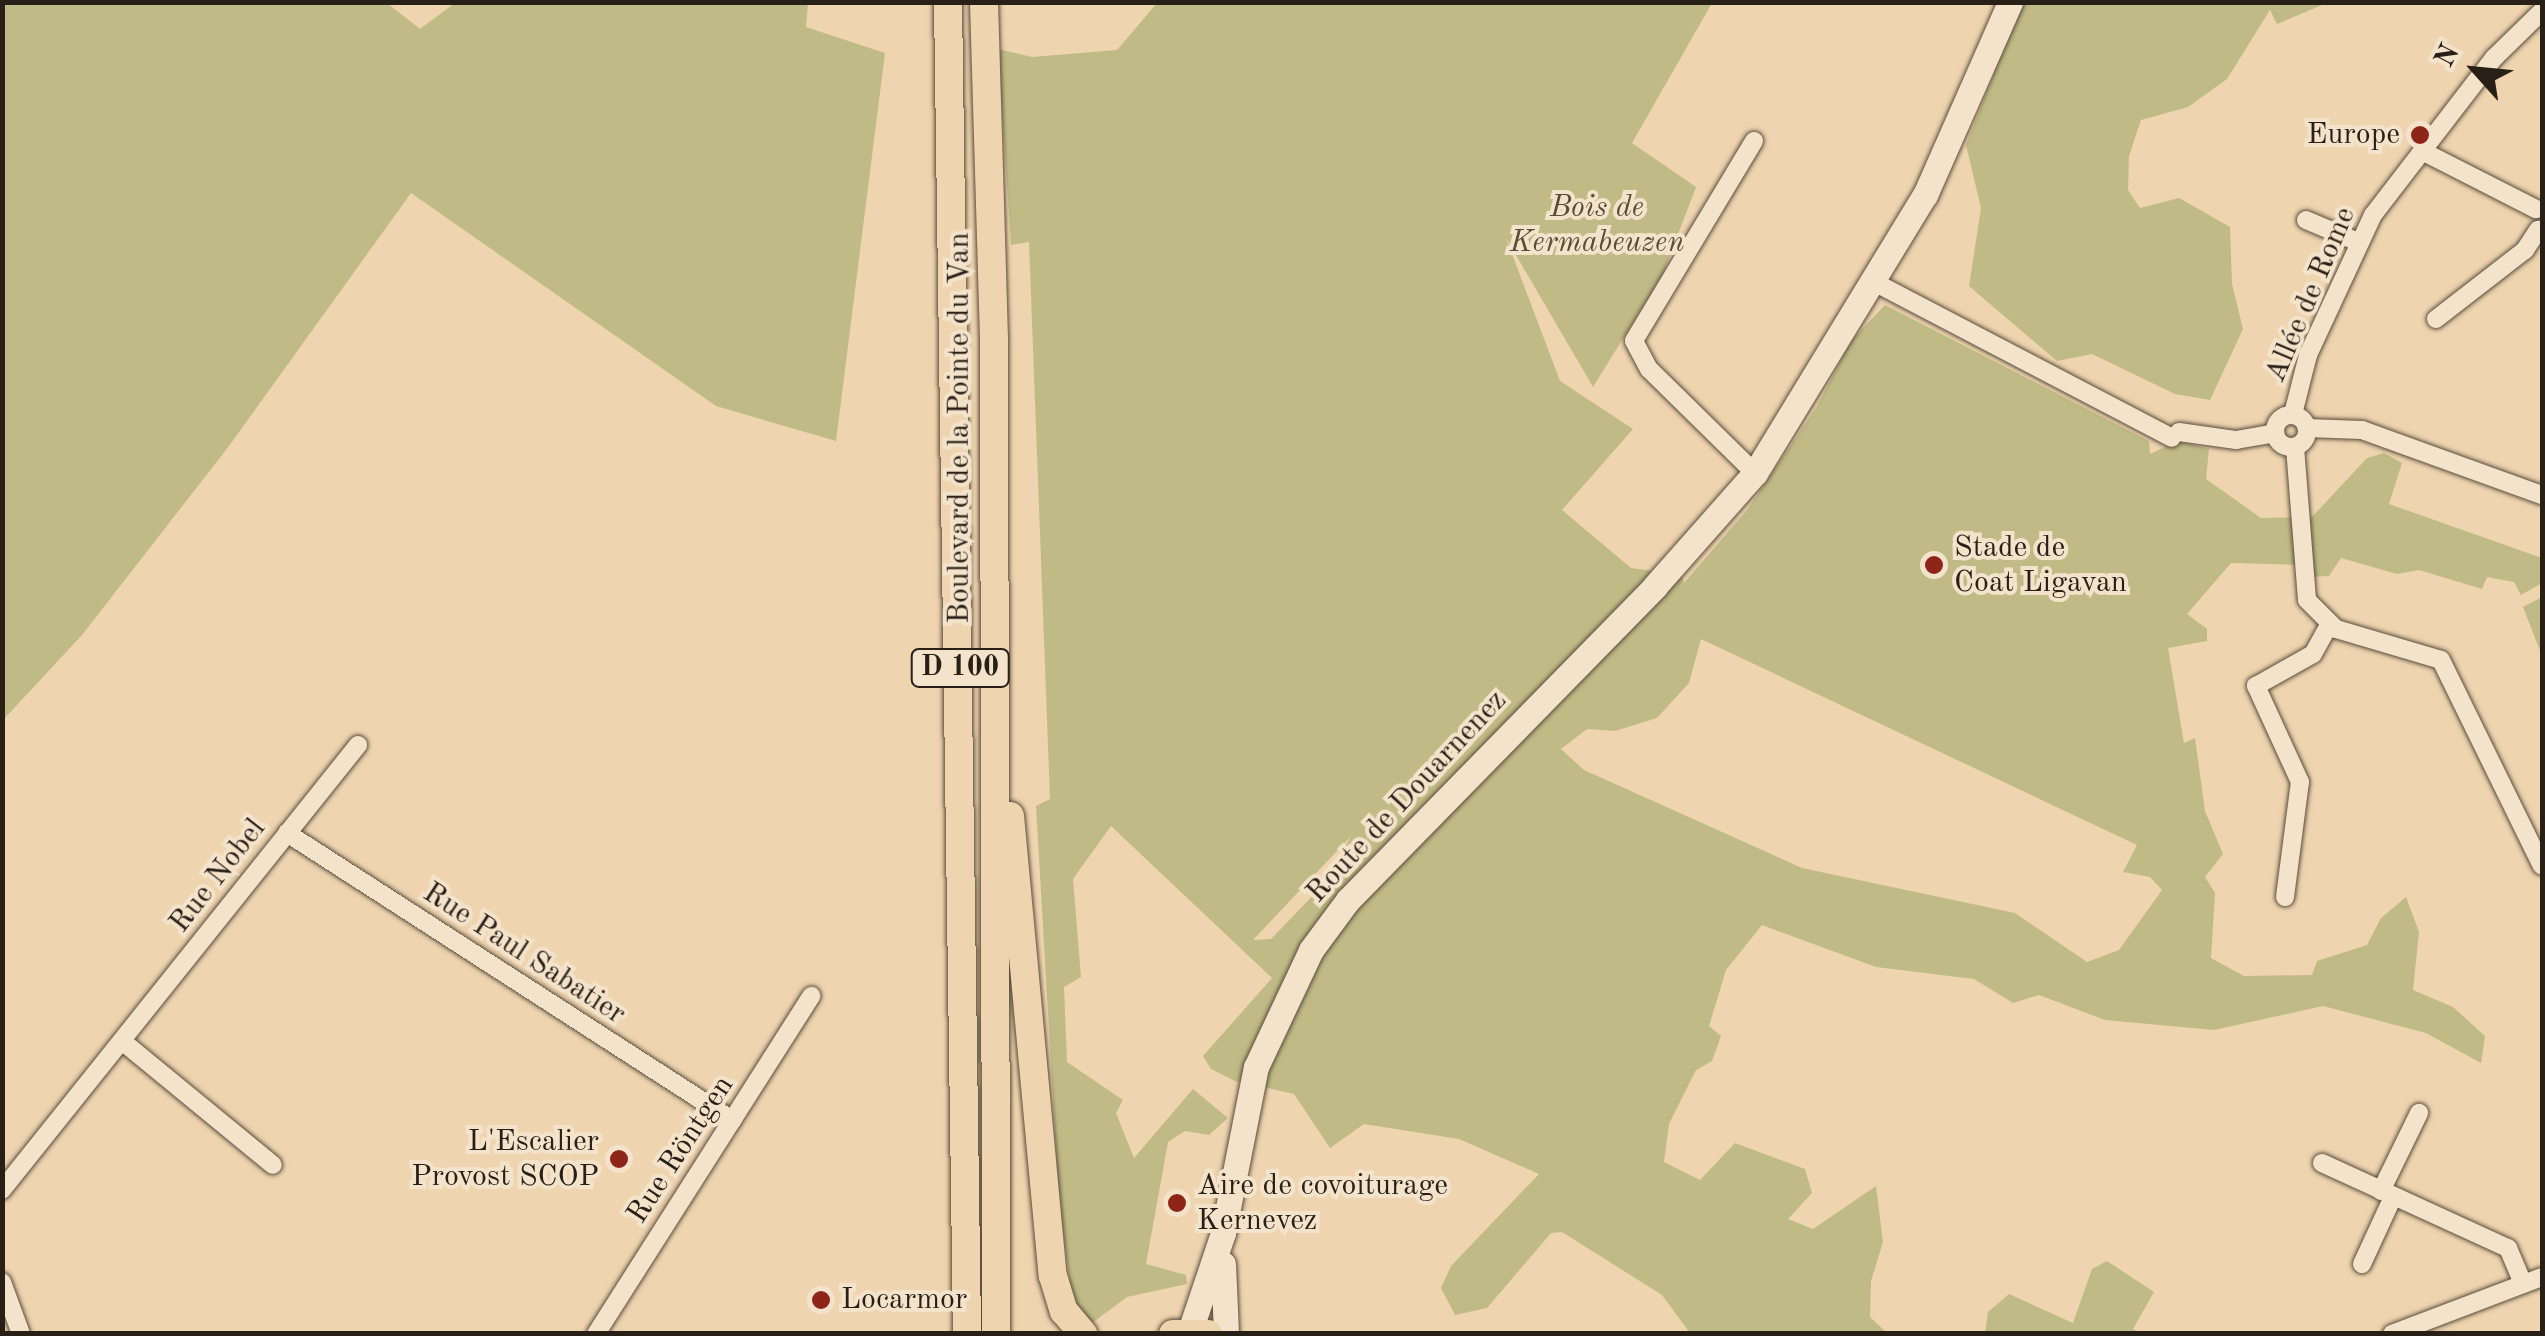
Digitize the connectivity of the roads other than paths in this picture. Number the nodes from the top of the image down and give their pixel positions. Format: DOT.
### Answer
graph roads {
  1 [pos="948,2"];
  2 [pos="984,2"];
  3 [pos="2010,2"];
  4 [pos="2540,13"];
  5 [pos="1754,141"];
  6 [pos="2422,151"];
  7 [pos="2539,208"];
  8 [pos="2306,220"];
  9 [pos="2540,231"];
  10 [pos="2358,242"];
  11 [pos="1874,282"];
  12 [pos="2436,319"];
  13 [pos="2293,414"];
  14 [pos="2307,428"];
  15 [pos="2274,432"];
  16 [pos="2295,446"];
  17 [pos="1756,473"];
  18 [pos="2542,495"];
  19 [pos="2328,626"];
  20 [pos="993,706"];
  21 [pos="358,745"];
  22 [pos="287,833"];
  23 [pos="2542,866"];
  24 [pos="2285,897"];
  25 [pos="812,996"];
  26 [pos="122,1042"];
  27 [pos="2419,1113"];
  28 [pos="732,1120"];
  29 [pos="2322,1163"];
  30 [pos="273,1165"];
  31 [pos="2,1190"];
  32 [pos="2387,1194"];
  33 [pos="1223,1233"];
  34 [pos="2362,1264"];
  35 [pos="2542,1276"];
  36 [pos="2,1282"];
  37 [pos="2522,1284"];
  38 [pos="1190,1333"];
  39 [pos="21,1334"];
  40 [pos="596,1334"];
  41 [pos="967,1334"];
  42 [pos="996,1334"];
  43 [pos="1083,1334"];
  44 [pos="1226,1334"];
  45 [pos="2392,1334"];
  1 -- 41 [label="highway, Boulevard de la Pointe du Van / D 100"];
  2 -- 20 [label="highway, Boulevard de la Pointe du Van / D 100"];
  3 -- 11 [label="main road, Route de Douarnenez"];
  4 -- 6 [label="street, Allée de Rome"];
  5 -- 17 [label="street"];
  6 -- 7 [label="street"];
  6 -- 10 [label="street, Allée de Rome"];
  7 -- 9 [label="street"];
  8 -- 10 [label="street"];
  9 -- 12 [label="street"];
  10 -- 13 [label="street, Allée de Rome"];
  11 -- 15 [label="street"];
  11 -- 17 [label="main road, Route de Douarnenez"];
  13 -- 14 [label="street"];
  13 -- 15 [label="street"];
  14 -- 16 [label="street"];
  14 -- 18 [label="street"];
  15 -- 16 [label="street"];
  16 -- 19 [label="street"];
  17 -- 33 [label="main road, Route de Douarnenez"];
  19 -- 23 [label="street"];
  19 -- 24 [label="street"];
  20 -- 42 [label="highway, Boulevard de la Pointe du Van / D 100"];
  20 -- 43 [label="highway"];
  21 -- 22 [label="street, Rue Nobel"];
  22 -- 26 [label="street, Rue Nobel"];
  22 -- 28 [label="street, Rue Paul Sabatier"];
  25 -- 28 [label="street, Rue Röntgen"];
  26 -- 30 [label="street"];
  26 -- 31 [label="street, Rue Nobel"];
  27 -- 32 [label="street"];
  28 -- 40 [label="street, Rue Röntgen"];
  29 -- 32 [label="street"];
  32 -- 34 [label="street"];
  32 -- 37 [label="street"];
  33 -- 38 [label="main road, Route de Douarnenez"];
  33 -- 44 [label="main road, Route de Douarnenez"];
  35 -- 37 [label="street"];
  36 -- 39 [label="street"];
  37 -- 45 [label="street"];
}
